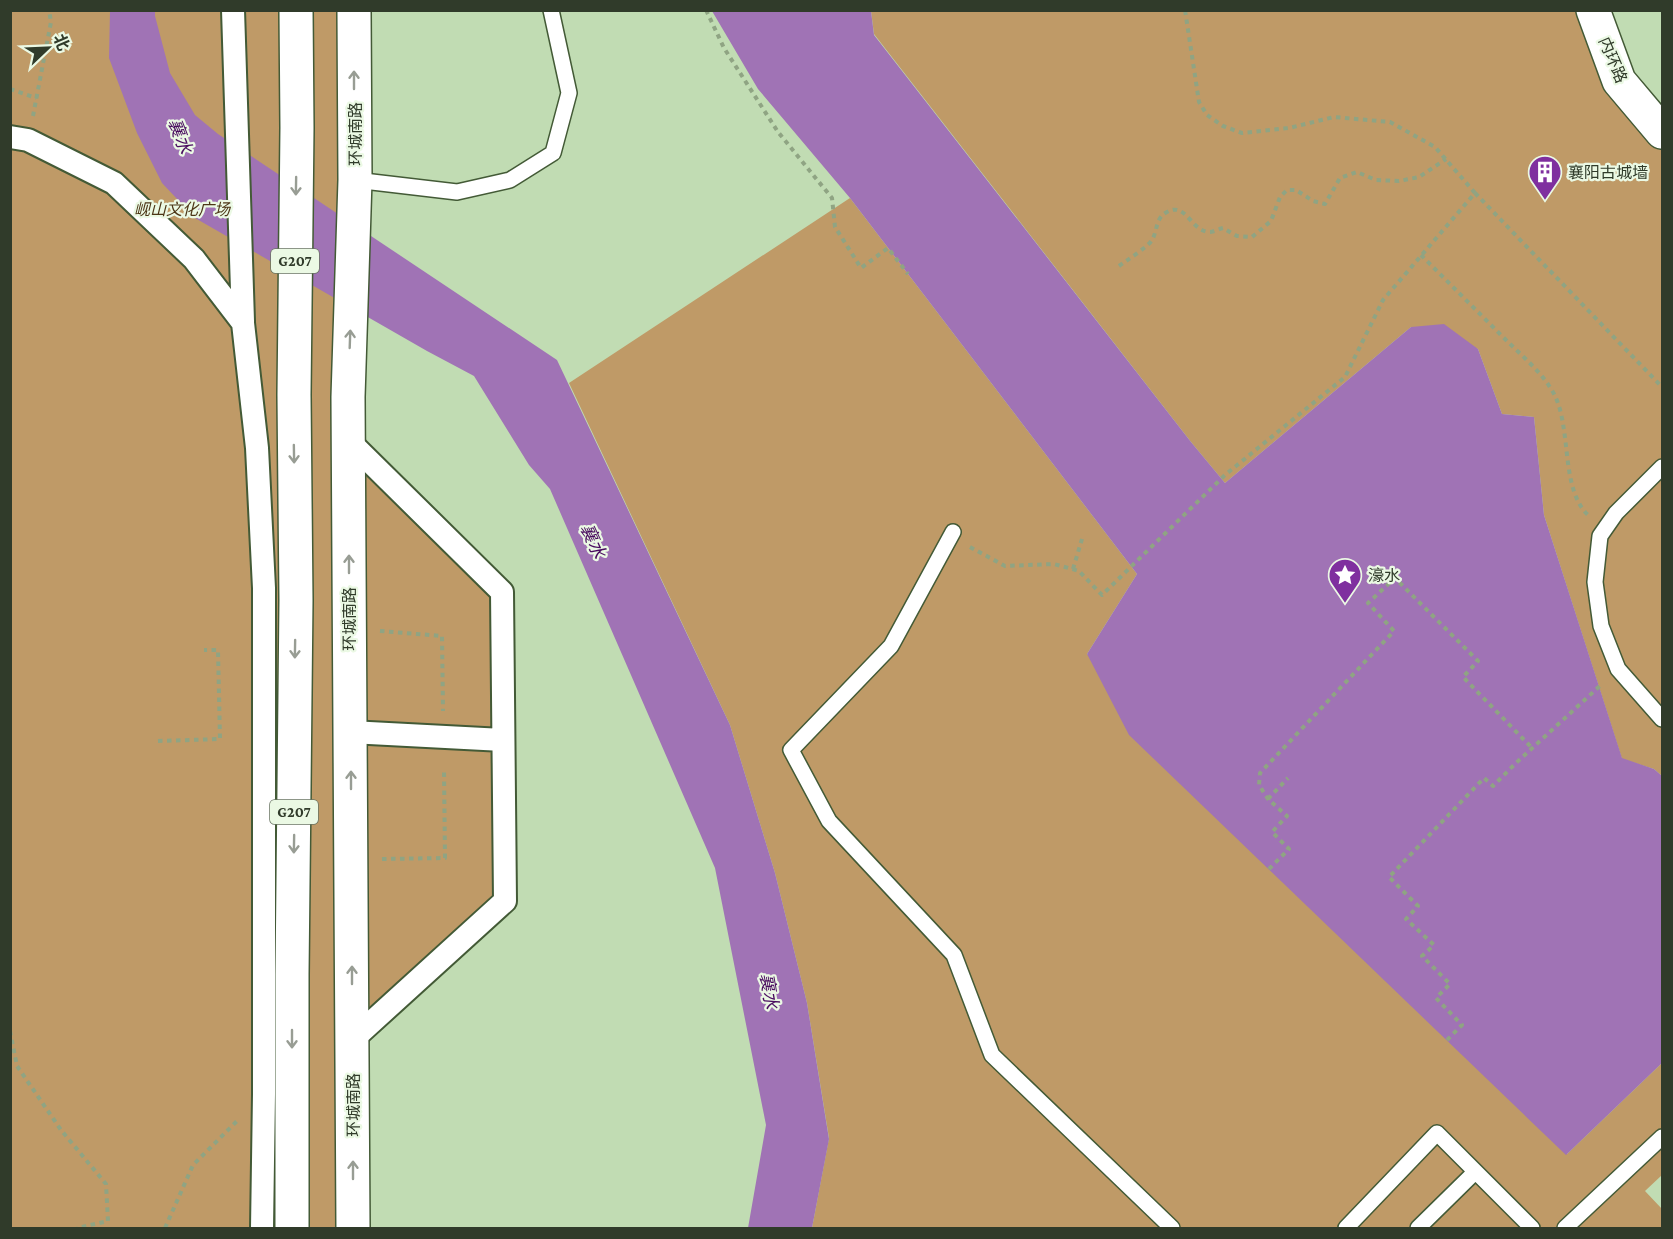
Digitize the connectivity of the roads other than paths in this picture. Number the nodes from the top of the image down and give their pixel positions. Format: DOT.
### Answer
graph roads {
  1 [pos="233,10"];
  2 [pos="296,10"];
  3 [pos="354,10"];
  4 [pos="551,10"];
  5 [pos="1593,10"];
  6 [pos="1662,132"];
  7 [pos="19,139"];
  8 [pos="355,180"];
  9 [pos="243,322"];
  10 [pos="348,440"];
  11 [pos="1662,467"];
  12 [pos="953,532"];
  13 [pos="1662,719"];
  14 [pos="350,732"];
  15 [pos="504,740"];
  16 [pos="352,1040"];
  17 [pos="1662,1137"];
  18 [pos="1475,1172"];
  19 [pos="262,1228"];
  20 [pos="292,1228"];
  21 [pos="353,1228"];
  22 [pos="1172,1228"];
  23 [pos="1346,1228"];
  24 [pos="1418,1228"];
  25 [pos="1532,1228"];
  26 [pos="1565,1228"];
  1 -- 9 [label="street"];
  2 -- 20 [label="main road, G207, one-way"];
  8 -- 3 [label="main road, 环城南路, one-way"];
  4 -- 8 [label="lane"];
  5 -- 6 [label="main road, 内环路"];
  7 -- 9 [label="street"];
  10 -- 8 [label="main road, 环城南路, one-way"];
  9 -- 19 [label="street"];
  14 -- 10 [label="main road, 环城南路, one-way"];
  10 -- 15 [label="street"];
  11 -- 13 [label="lane"];
  12 -- 22 [label="lane"];
  14 -- 15 [label="street"];
  16 -- 14 [label="main road, 环城南路, one-way"];
  15 -- 16 [label="street"];
  21 -- 16 [label="main road, 环城南路, one-way"];
  17 -- 26 [label="lane"];
  18 -- 23 [label="lane"];
  18 -- 24 [label="lane"];
  18 -- 25 [label="lane"];
}
